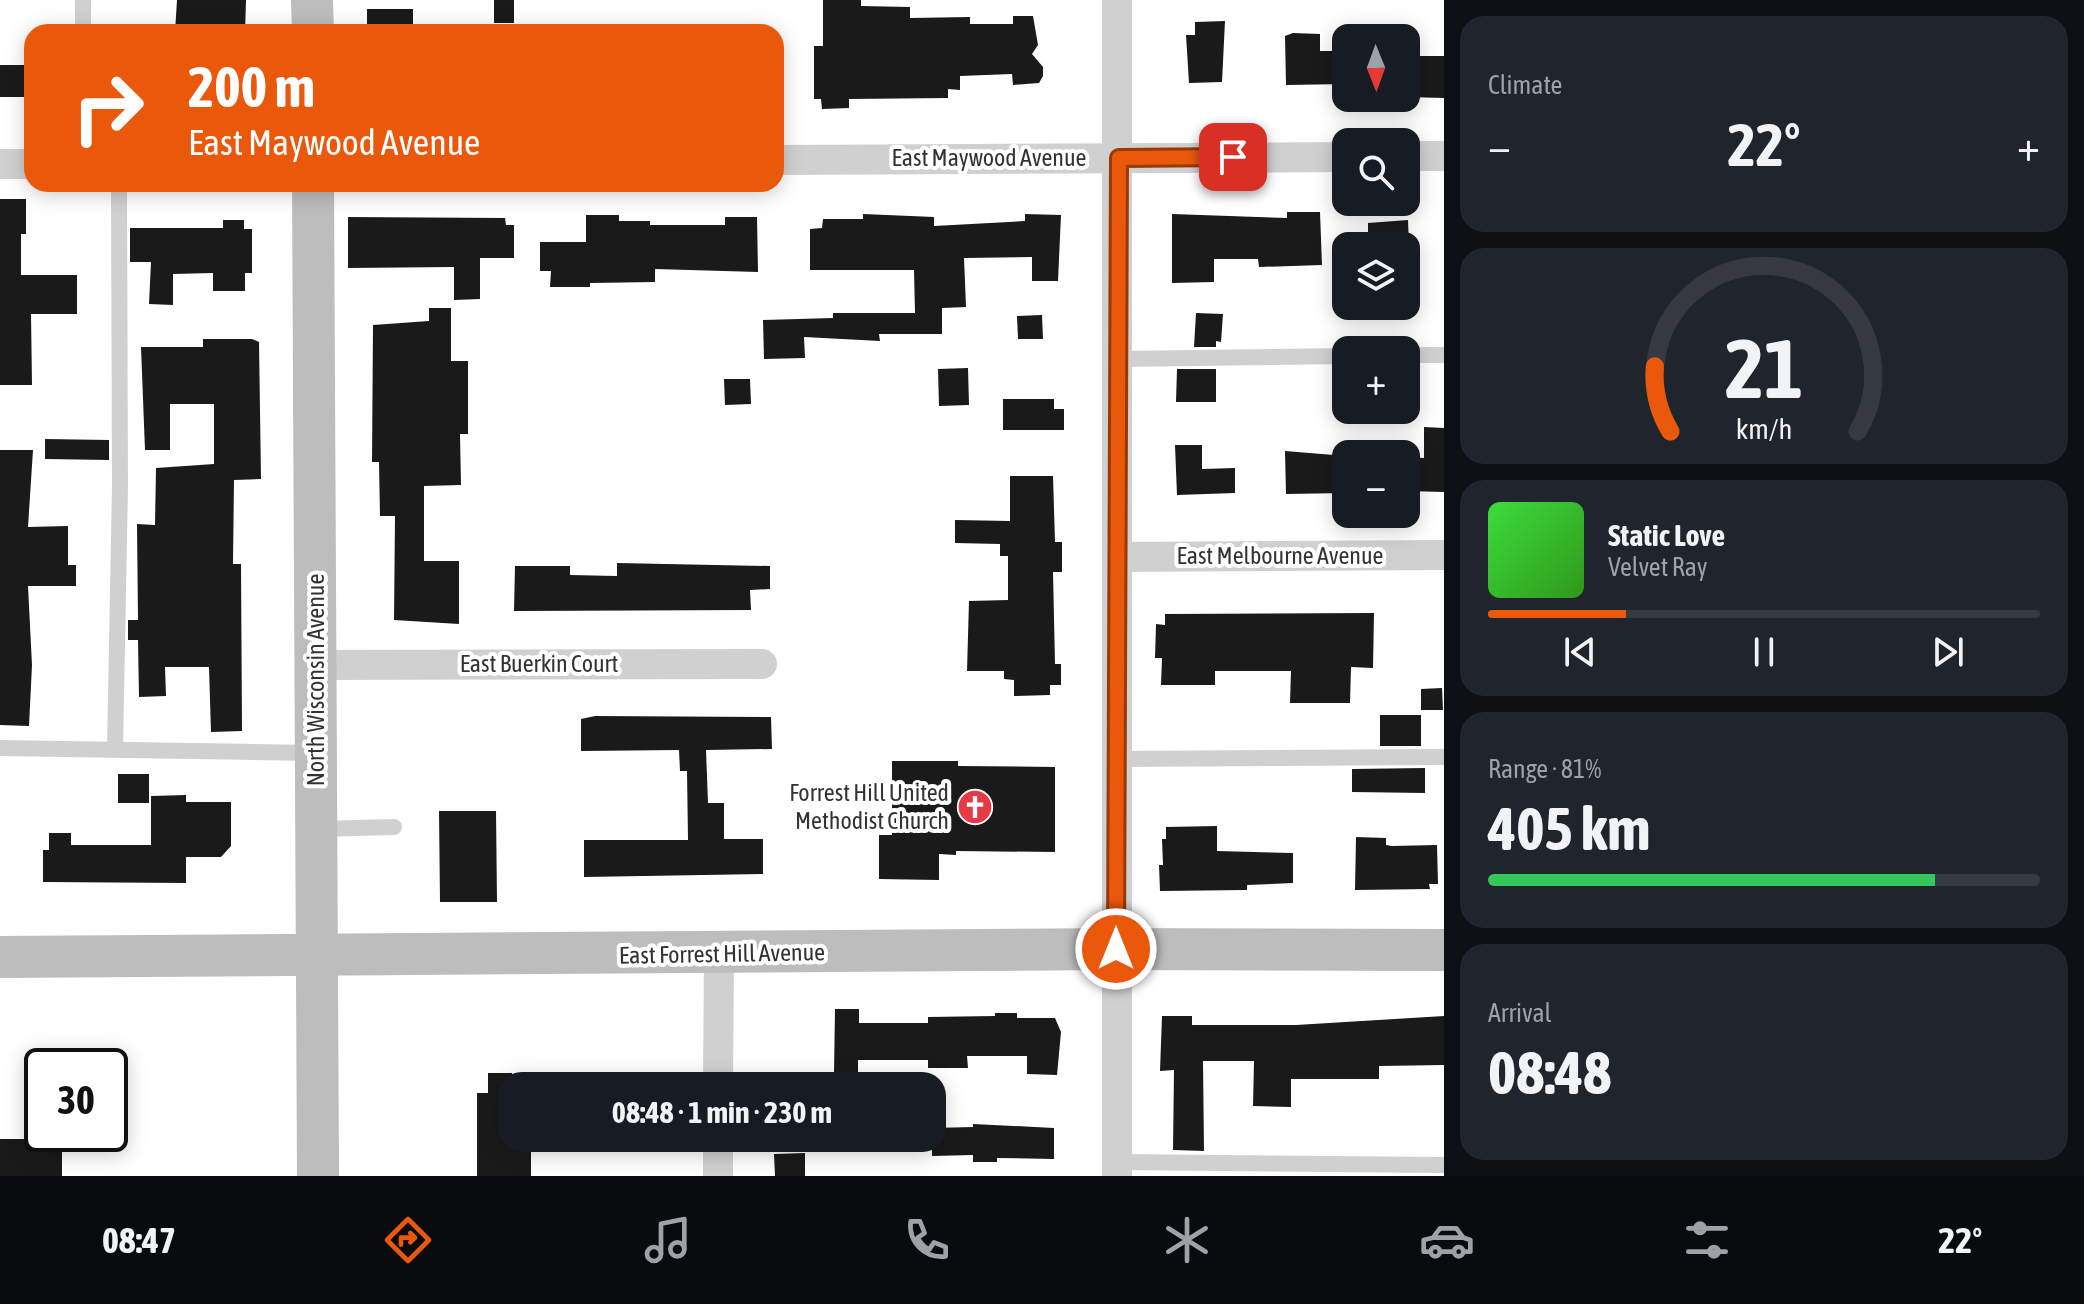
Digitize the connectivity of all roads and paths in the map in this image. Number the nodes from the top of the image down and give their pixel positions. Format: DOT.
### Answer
graph roads {
  1 [pos="83,0"];
  2 [pos="312,0"];
  3 [pos="1117,0"];
  4 [pos="83,24"];
  5 [pos="313,24"];
  6 [pos="1420,156"];
  7 [pos="1444,156"];
  8 [pos="1332,157"];
  9 [pos="1119,158"];
  10 [pos="784,160"];
  11 [pos="0,164"];
  12 [pos="24,164"];
  13 [pos="119,192"];
  14 [pos="313,192"];
  15 [pos="1420,355"];
  16 [pos="1444,355"];
  17 [pos="1332,356"];
  18 [pos="1118,359"];
  19 [pos="1444,555"];
  20 [pos="1117,557"];
  21 [pos="762,664"];
  22 [pos="316,665"];
  23 [pos="0,748"];
  24 [pos="115,749"];
  25 [pos="317,753"];
  26 [pos="1444,757"];
  27 [pos="1116,759"];
  28 [pos="394,827"];
  29 [pos="317,829"];
  30 [pos="1116,949"];
  31 [pos="1444,950"];
  32 [pos="719,955"];
  33 [pos="0,957"];
  34 [pos="317,957"];
  35 [pos="718,1072"];
  36 [pos="718,1152"];
  37 [pos="1444,1165"];
  38 [pos="1117,1169"];
  39 [pos="318,1176"];
  40 [pos="718,1176"];
  1 -- 4 [label="lane"];
  2 -- 5 [label="main road"];
  3 -- 9 [label="street"];
  6 -- 7 [label="street"];
  8 -- 9 [label="street, East Maywood Avenue"];
  9 -- 10 [label="street, East Maywood Avenue"];
  9 -- 18 [label="street"];
  11 -- 12 [label="street"];
  13 -- 24 [label="lane"];
  14 -- 22 [label="main road, North Wisconsin Avenue"];
  15 -- 16 [label="lane"];
  17 -- 18 [label="lane"];
  18 -- 20 [label="street"];
  19 -- 20 [label="street, East Melbourne Avenue"];
  20 -- 27 [label="street"];
  21 -- 22 [label="street, East Buerkin Court"];
  22 -- 25 [label="main road, North Wisconsin Avenue"];
  23 -- 24 [label="lane"];
  24 -- 25 [label="lane"];
  25 -- 29 [label="main road, North Wisconsin Avenue"];
  26 -- 27 [label="lane"];
  27 -- 30 [label="street"];
  28 -- 29 [label="lane"];
  29 -- 34 [label="main road, North Wisconsin Avenue"];
  30 -- 31 [label="main road, East Forrest Hill Avenue"];
  30 -- 32 [label="main road, East Forrest Hill Avenue"];
  30 -- 38 [label="street"];
  32 -- 34 [label="main road, East Forrest Hill Avenue"];
  32 -- 35 [label="street"];
  33 -- 34 [label="main road, East Forrest Hill Avenue"];
  34 -- 39 [label="main road, North Wisconsin Avenue"];
  36 -- 40 [label="street"];
  37 -- 38 [label="lane"];
}
